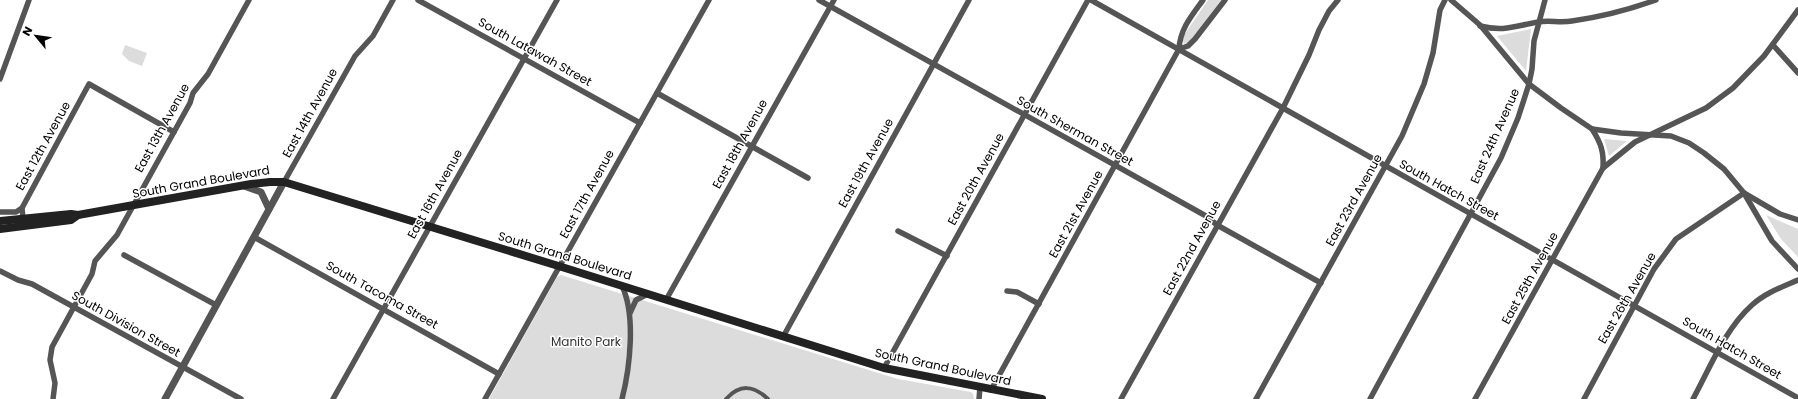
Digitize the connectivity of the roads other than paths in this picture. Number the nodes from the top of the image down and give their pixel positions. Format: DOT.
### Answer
graph roads {
  1 [pos="30,0"];
  2 [pos="249,0"];
  3 [pos="393,0"];
  4 [pos="418,0"];
  5 [pos="557,0"];
  6 [pos="709,0"];
  7 [pos="819,0"];
  8 [pos="834,0"];
  9 [pos="969,0"];
  10 [pos="1089,0"];
  11 [pos="1203,0"];
  12 [pos="1224,0"];
  13 [pos="1338,0"];
  14 [pos="1445,0"];
  15 [pos="1451,0"];
  16 [pos="1545,0"];
  17 [pos="1656,0"];
  18 [pos="831,7"];
  19 [pos="1798,10"];
  20 [pos="1539,22"];
  21 [pos="1480,26"];
  22 [pos="1773,45"];
  23 [pos="1179,49"];
  24 [pos="524,59"];
  25 [pos="933,64"];
  26 [pos="1798,73"];
  27 [pos="0,79"];
  28 [pos="1529,84"];
  29 [pos="657,93"];
  30 [pos="1283,108"];
  31 [pos="1024,115"];
  32 [pos="640,122"];
  33 [pos="1592,129"];
  34 [pos="174,132"];
  35 [pos="1651,134"];
  36 [pos="752,146"];
  37 [pos="1115,166"];
  38 [pos="1386,167"];
  39 [pos="1603,168"];
  40 [pos="808,178"];
  41 [pos="284,182"];
  42 [pos="244,186"];
  43 [pos="1744,193"];
  44 [pos="132,206"];
  45 [pos="22,208"];
  46 [pos="269,209"];
  47 [pos="0,212"];
  48 [pos="1470,215"];
  49 [pos="78,216"];
  50 [pos="23,219"];
  51 [pos="1798,220"];
  52 [pos="0,222"];
  53 [pos="1217,225"];
  54 [pos="429,227"];
  55 [pos="0,229"];
  56 [pos="898,230"];
  57 [pos="254,237"];
  58 [pos="124,256"];
  59 [pos="947,256"];
  60 [pos="1552,261"];
  61 [pos="559,266"];
  62 [pos="1798,269"];
  63 [pos="0,271"];
  64 [pos="1798,280"];
  65 [pos="1321,282"];
  66 [pos="622,286"];
  67 [pos="1006,291"];
  68 [pos="648,294"];
  69 [pos="666,300"];
  70 [pos="1039,304"];
  71 [pos="216,305"];
  72 [pos="1635,306"];
  73 [pos="74,308"];
  74 [pos="384,308"];
  75 [pos="629,315"];
  76 [pos="783,337"];
  77 [pos="1718,353"];
  78 [pos="182,367"];
  79 [pos="884,368"];
  80 [pos="499,374"];
  81 [pos="980,387"];
  82 [pos="991,390"];
  83 [pos="1796,396"];
  84 [pos="53,399"];
  85 [pos="165,399"];
  86 [pos="241,399"];
  87 [pos="333,399"];
  88 [pos="485,399"];
  89 [pos="622,399"];
  90 [pos="726,399"];
  91 [pos="768,399"];
  92 [pos="979,399"];
  93 [pos="1042,399"];
  94 [pos="1121,399"];
  95 [pos="1256,399"];
  96 [pos="1370,399"];
  97 [pos="1475,399"];
  98 [pos="1584,399"];
  99 [pos="1693,399"];
  1 -- 27 [label="street"];
  2 -- 34 [label="street, East 13th Avenue"];
  3 -- 41 [label="street, East 14th Avenue"];
  4 -- 24 [label="street, South Latawah Street"];
  5 -- 24 [label="street, East 16th Avenue"];
  6 -- 29 [label="street, East 17th Avenue"];
  7 -- 18 [label="street, South Sherman Street"];
  8 -- 18 [label="street, East 18th Avenue"];
  9 -- 25 [label="street, East 19th Avenue"];
  10 -- 23 [label="street, South Hatch Street"];
  10 -- 31 [label="street, East 20th Avenue"];
  11 -- 23 [label="street"];
  12 -- 23 [label="street"];
  13 -- 30 [label="street, East 22nd Avenue"];
  14 -- 38 [label="street, East 23rd Avenue"];
  15 -- 21 [label="street"];
  16 -- 20 [label="street, East 24th Avenue"];
  17 -- 20 [label="street"];
  18 -- 25 [label="street, South Sherman Street"];
  18 -- 36 [label="street, East 18th Avenue"];
  19 -- 22 [label="street"];
  20 -- 21 [label="street"];
  20 -- 28 [label="street, East 24th Avenue"];
  21 -- 28 [label="street"];
  22 -- 26 [label="street"];
  22 -- 35 [label="street"];
  23 -- 30 [label="street, South Hatch Street"];
  23 -- 37 [label="street, East 21st Avenue"];
  24 -- 32 [label="street, South Latawah Street"];
  24 -- 54 [label="street, East 16th Avenue"];
  25 -- 31 [label="street, South Sherman Street"];
  25 -- 76 [label="street, East 19th Avenue"];
  28 -- 33 [label="street"];
  28 -- 48 [label="street, East 24th Avenue"];
  29 -- 32 [label="street, East 17th Avenue"];
  29 -- 36 [label="street"];
  30 -- 38 [label="street, South Hatch Street"];
  30 -- 53 [label="street, East 22nd Avenue"];
  31 -- 37 [label="street, South Sherman Street"];
  31 -- 59 [label="street, East 20th Avenue"];
  32 -- 61 [label="street, East 17th Avenue"];
  33 -- 35 [label="street"];
  33 -- 39 [label="street, East 25th Avenue"];
  34 -- 44 [label="street, East 13th Avenue"];
  34 -- 45 [label="street, East 12th Avenue"];
  35 -- 39 [label="street, East 25th Avenue"];
  35 -- 43 [label="street"];
  36 -- 40 [label="street"];
  36 -- 69 [label="street, East 18th Avenue"];
  37 -- 53 [label="street, South Sherman Street"];
  37 -- 70 [label="street, East 21st Avenue"];
  38 -- 48 [label="street, South Hatch Street"];
  38 -- 65 [label="street, East 23rd Avenue"];
  39 -- 60 [label="street, East 25th Avenue"];
  41 -- 42 [label="main road, South Grand Boulevard"];
  41 -- 46 [label="street, East 14th Avenue"];
  41 -- 54 [label="main road, South Grand Boulevard"];
  42 -- 44 [label="main road, South Grand Boulevard"];
  42 -- 46 [label="street"];
  43 -- 51 [label="street"];
  43 -- 62 [label="street"];
  43 -- 72 [label="street, East 26th Avenue"];
  44 -- 49 [label="main road, South Grand Boulevard"];
  44 -- 73 [label="street, East 13th Avenue"];
  45 -- 47 [label="street"];
  45 -- 50 [label="street, East 12th Avenue"];
  46 -- 57 [label="street, East 14th Avenue"];
  48 -- 60 [label="street, South Hatch Street"];
  48 -- 96 [label="street, East 24th Avenue"];
  49 -- 50 [label="main road, South Grand Boulevard"];
  49 -- 55 [label="main road, South Grand Boulevard"];
  50 -- 52 [label="main road, South Grand Boulevard"];
  53 -- 65 [label="street, South Sherman Street"];
  53 -- 94 [label="street, East 22nd Avenue"];
  54 -- 61 [label="main road, South Grand Boulevard"];
  54 -- 74 [label="street, East 16th Avenue"];
  56 -- 59 [label="street"];
  57 -- 71 [label="street, East 14th Avenue"];
  57 -- 74 [label="street, South Tacoma Street"];
  58 -- 71 [label="street"];
  59 -- 79 [label="street, East 20th Avenue"];
  60 -- 72 [label="street, South Hatch Street"];
  60 -- 97 [label="street, East 25th Avenue"];
  61 -- 66 [label="main road, South Grand Boulevard"];
  61 -- 80 [label="street, East 17th Avenue"];
  63 -- 73 [label="street, South Division Street"];
  64 -- 77 [label="street"];
  65 -- 95 [label="street, East 23rd Avenue"];
  66 -- 68 [label="main road, South Grand Boulevard"];
  66 -- 75 [label="street"];
  67 -- 70 [label="street"];
  68 -- 69 [label="main road, South Grand Boulevard"];
  68 -- 75 [label="street"];
  69 -- 76 [label="main road, South Grand Boulevard"];
  70 -- 82 [label="street, East 21st Avenue"];
  71 -- 78 [label="street, East 14th Avenue"];
  72 -- 77 [label="street, South Hatch Street"];
  72 -- 98 [label="street, East 26th Avenue"];
  73 -- 78 [label="street, South Division Street"];
  73 -- 84 [label="street, East 13th Avenue"];
  74 -- 80 [label="street, South Tacoma Street"];
  74 -- 87 [label="street, East 16th Avenue"];
  75 -- 89 [label="street"];
  76 -- 79 [label="main road, South Grand Boulevard"];
  77 -- 83 [label="street, South Hatch Street"];
  77 -- 99 [label="street"];
  78 -- 85 [label="street, East 14th Avenue"];
  78 -- 86 [label="street, South Division Street"];
  79 -- 81 [label="main road, South Grand Boulevard"];
  80 -- 88 [label="street, East 17th Avenue"];
  81 -- 82 [label="main road, South Grand Boulevard"];
  81 -- 92 [label="street"];
  82 -- 93 [label="main road, South Grand Boulevard"];
  90 -- 91 [label="street"];
}
